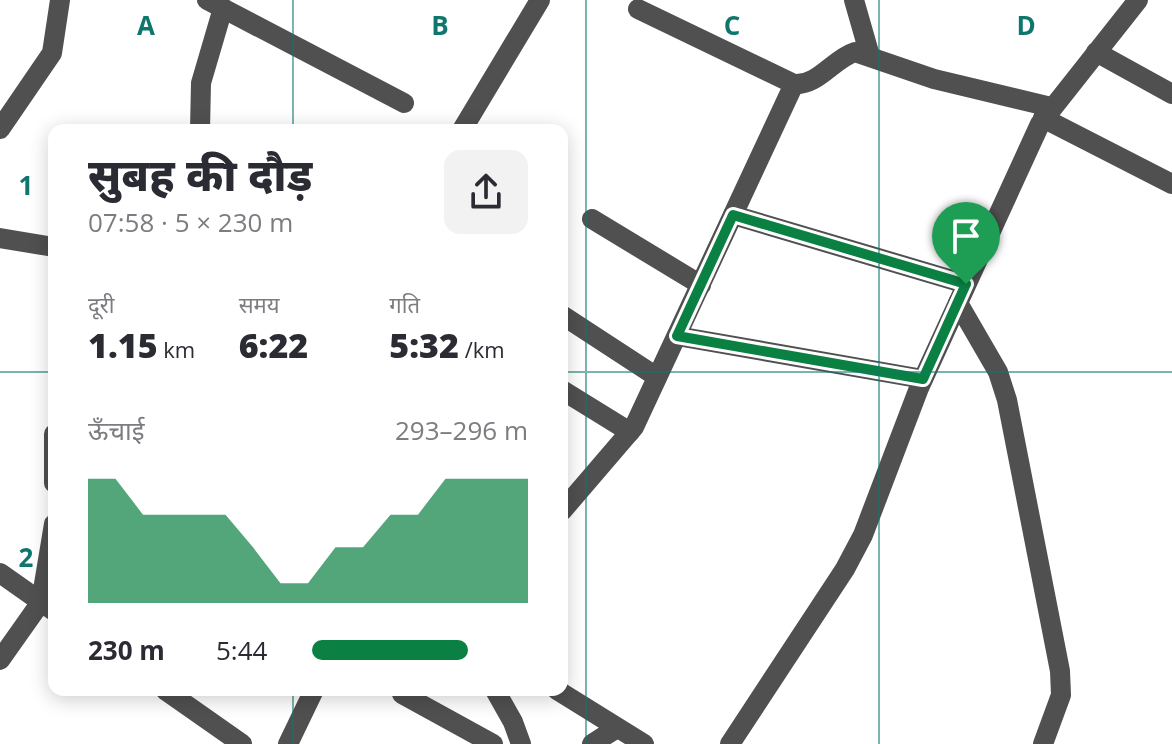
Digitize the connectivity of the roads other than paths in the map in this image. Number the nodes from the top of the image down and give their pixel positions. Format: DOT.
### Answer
graph roads {
  1 [pos="60,0"];
  2 [pos="540,0"];
  3 [pos="854,0"];
  4 [pos="1138,0"];
  5 [pos="215,4"];
  6 [pos="638,9"];
  7 [pos="1096,52"];
  8 [pos="870,56"];
  9 [pos="794,84"];
  10 [pos="1172,94"];
  11 [pos="404,103"];
  12 [pos="1047,113"];
  13 [pos="200,124"];
  14 [pos="466,124"];
  15 [pos="0,129"];
  16 [pos="1172,184"];
  17 [pos="733,215"];
  18 [pos="592,219"];
  19 [pos="0,238"];
  20 [pos="48,246"];
  21 [pos="701,285"];
  22 [pos="962,294"];
  23 [pos="568,319"];
  24 [pos="677,336"];
  25 [pos="657,377"];
  26 [pos="923,379"];
  27 [pos="568,394"];
  28 [pos="630,432"];
  29 [pos="568,501"];
  30 [pos="0,573"];
  31 [pos="48,607"];
  32 [pos="0,660"];
  33 [pos="174,696"];
  34 [pos="311,696"];
  35 [pos="406,696"];
  36 [pos="498,696"];
  37 [pos="566,696"];
  38 [pos="617,728"];
  39 [pos="242,744"];
  40 [pos="288,744"];
  41 [pos="493,744"];
  42 [pos="521,744"];
  43 [pos="592,744"];
  44 [pos="644,744"];
  45 [pos="730,744"];
  46 [pos="1043,744"];
  1 -- 15 [label="street"];
  2 -- 14 [label="street"];
  3 -- 8 [label="street"];
  4 -- 7 [label="street"];
  5 -- 11 [label="street"];
  5 -- 13 [label="street"];
  6 -- 9 [label="street"];
  7 -- 10 [label="street"];
  7 -- 12 [label="street"];
  8 -- 9 [label="street"];
  8 -- 12 [label="street"];
  9 -- 17 [label="street"];
  12 -- 16 [label="street"];
  12 -- 22 [label="street"];
  17 -- 21 [label="street"];
  17 -- 22 [label="street"];
  18 -- 21 [label="street"];
  19 -- 20 [label="street"];
  21 -- 24 [label="street"];
  22 -- 26 [label="street"];
  22 -- 46 [label="street"];
  23 -- 25 [label="street"];
  24 -- 25 [label="street"];
  24 -- 26 [label="street"];
  25 -- 28 [label="street"];
  26 -- 45 [label="street"];
  27 -- 28 [label="street"];
  28 -- 29 [label="street"];
  30 -- 31 [label="street"];
  31 -- 32 [label="street"];
  33 -- 39 [label="street"];
  34 -- 40 [label="street"];
  35 -- 41 [label="street"];
  36 -- 42 [label="street"];
  37 -- 38 [label="street"];
  38 -- 43 [label="street"];
  38 -- 44 [label="street"];
}
